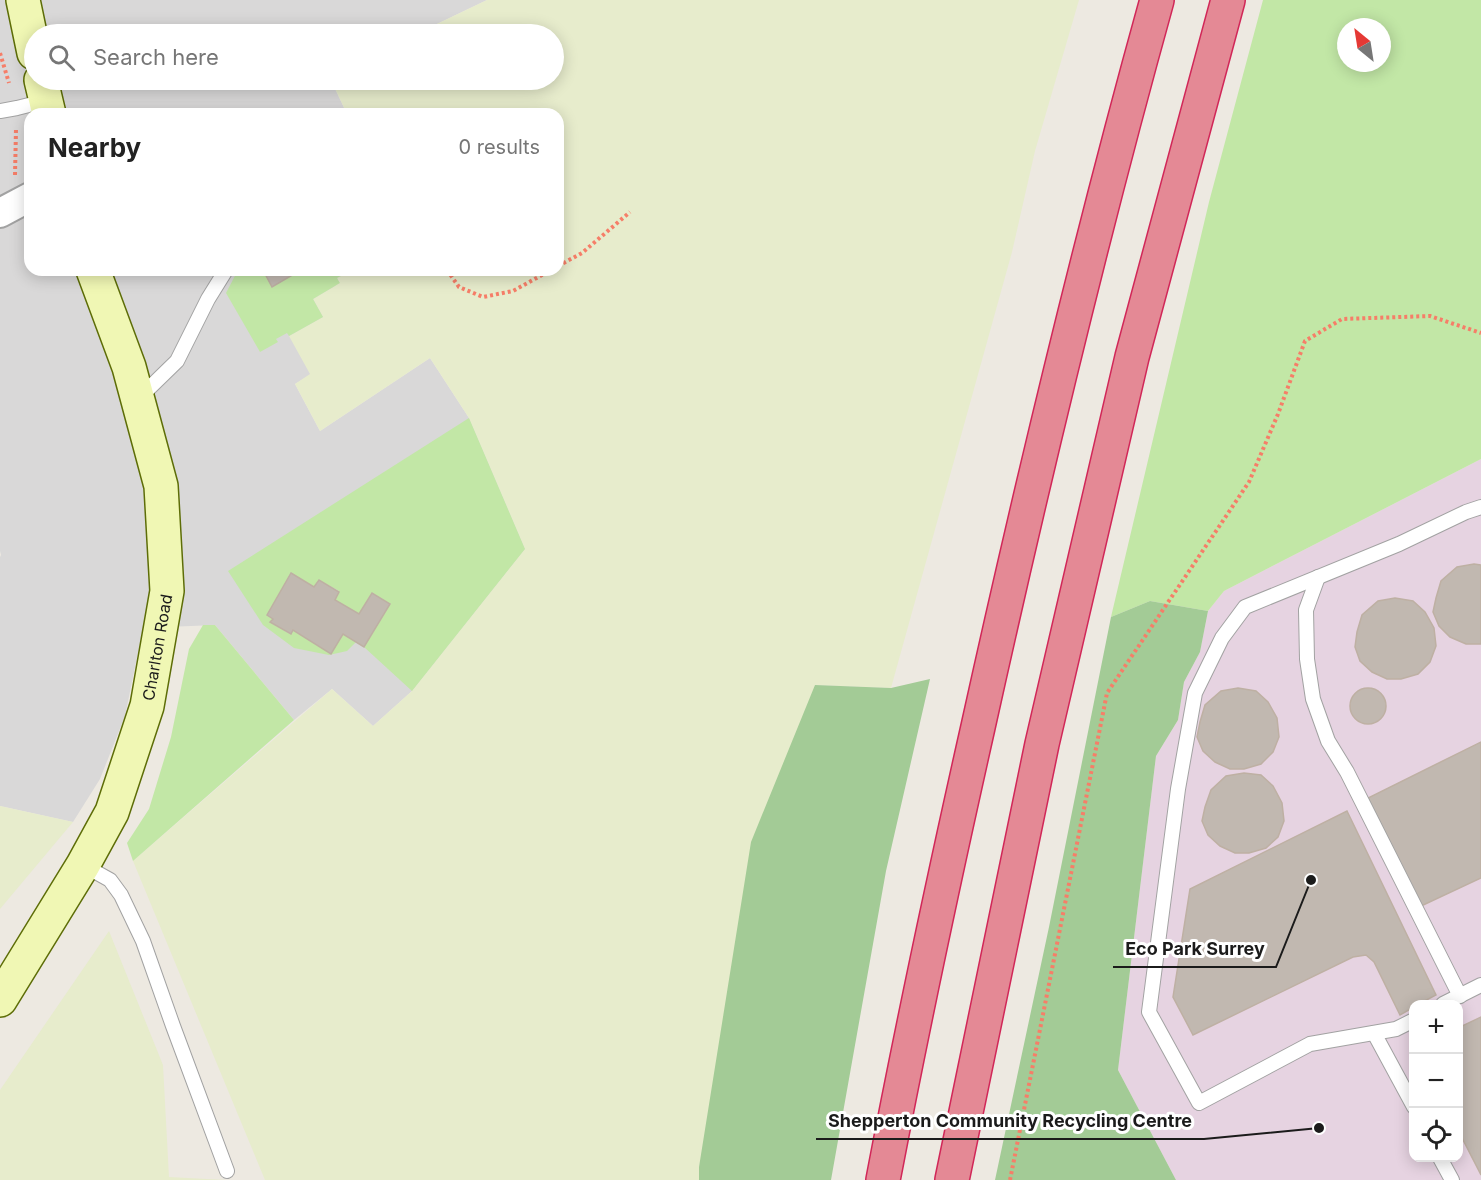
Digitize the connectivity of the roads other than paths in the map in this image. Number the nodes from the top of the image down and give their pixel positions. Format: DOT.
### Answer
graph roads {
  1 [pos="22,0"];
  2 [pos="1156,0"];
  3 [pos="1228,0"];
  4 [pos="27,24"];
  5 [pos="45,98"];
  6 [pos="0,111"];
  7 [pos="24,199"];
  8 [pos="0,213"];
  9 [pos="95,276"];
  10 [pos="222,276"];
  11 [pos="138,400"];
  12 [pos="1481,507"];
  13 [pos="1318,578"];
  14 [pos="82,865"];
  15 [pos="1481,985"];
  16 [pos="1460,996"];
  17 [pos="0,1000"];
  18 [pos="1452,1000"];
  19 [pos="1409,1022"];
  20 [pos="1374,1032"];
  21 [pos="1409,1099"];
  22 [pos="1442,1162"];
  23 [pos="227,1171"];
  24 [pos="883,1180"];
  25 [pos="952,1180"];
  26 [pos="1452,1180"];
  1 -- 4 [label="street"];
  2 -- 24 [label="highway"];
  3 -- 25 [label="highway"];
  5 -- 6 [label="lane"];
  7 -- 8 [label="street"];
  9 -- 11 [label="street, Charlton Road"];
  10 -- 11 [label="lane"];
  11 -- 14 [label="street, Charlton Road"];
  12 -- 13 [label="lane"];
  13 -- 16 [label="lane"];
  13 -- 20 [label="lane"];
  14 -- 17 [label="street, Charlton Road"];
  14 -- 23 [label="lane"];
  15 -- 16 [label="lane"];
  16 -- 18 [label="lane"];
  19 -- 20 [label="lane"];
  20 -- 21 [label="lane"];
  22 -- 26 [label="lane"];
}
